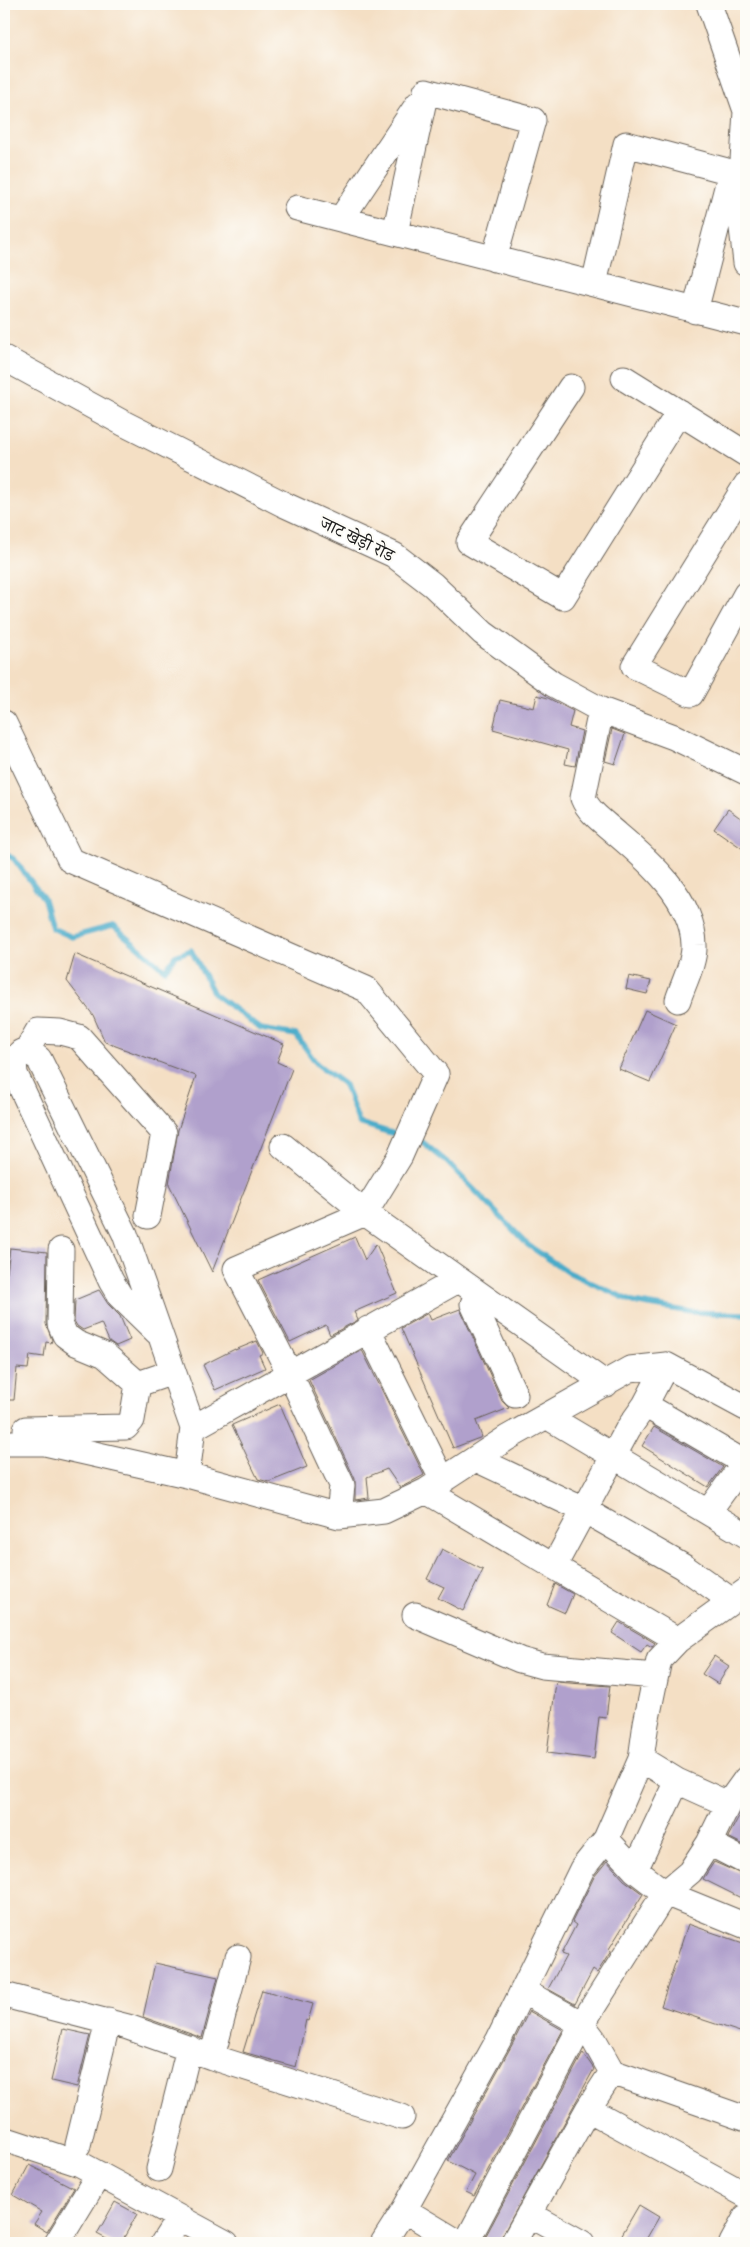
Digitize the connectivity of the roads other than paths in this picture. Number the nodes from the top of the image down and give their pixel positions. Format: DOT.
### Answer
graph roads {
  1 [pos="709,4"];
  2 [pos="426,91"];
  3 [pos="746,110"];
  4 [pos="297,208"];
  5 [pos="341,220"];
  6 [pos="395,233"];
  7 [pos="494,259"];
  8 [pos="746,263"];
  9 [pos="594,284"];
  10 [pos="695,310"];
  11 [pos="746,324"];
  12 [pos="5,361"];
  13 [pos="624,378"];
  14 [pos="571,386"];
  15 [pos="679,412"];
  16 [pos="746,454"];
  17 [pos="746,485"];
  18 [pos="746,594"];
  19 [pos="601,710"];
  20 [pos="4,723"];
  21 [pos="746,772"];
  22 [pos="678,1000"];
  23 [pos="27,1050"];
  24 [pos="283,1146"];
  25 [pos="365,1213"];
  26 [pos="148,1216"];
  27 [pos="61,1250"];
  28 [pos="458,1280"];
  29 [pos="484,1305"];
  30 [pos="368,1329"];
  31 [pos="161,1336"];
  32 [pos="666,1365"];
  33 [pos="173,1372"];
  34 [pos="289,1372"];
  35 [pos="138,1384"];
  36 [pos="606,1384"];
  37 [pos="515,1395"];
  38 [pos="645,1405"];
  39 [pos="746,1408"];
  40 [pos="548,1417"];
  41 [pos="4,1427"];
  42 [pos="193,1428"];
  43 [pos="4,1443"];
  44 [pos="613,1456"];
  45 [pos="476,1459"];
  46 [pos="745,1462"];
  47 [pos="187,1475"];
  48 [pos="434,1486"];
  49 [pos="584,1510"];
  50 [pos="708,1512"];
  51 [pos="339,1516"];
  52 [pos="746,1535"];
  53 [pos="554,1566"];
  54 [pos="739,1596"];
  55 [pos="415,1615"];
  56 [pos="678,1640"];
  57 [pos="655,1676"];
  58 [pos="641,1759"];
  59 [pos="678,1781"];
  60 [pos="741,1789"];
  61 [pos="606,1839"];
  62 [pos="709,1843"];
  63 [pos="746,1862"];
  64 [pos="635,1870"];
  65 [pos="665,1893"];
  66 [pos="746,1926"];
  67 [pos="238,1957"];
  68 [pos="522,1991"];
  69 [pos="4,1995"];
  70 [pos="108,2021"];
  71 [pos="582,2024"];
  72 [pos="188,2048"];
  73 [pos="212,2057"];
  74 [pos="612,2072"];
  75 [pos="588,2109"];
  76 [pos="402,2117"];
  77 [pos="746,2119"];
  78 [pos="5,2142"];
  79 [pos="78,2145"];
  80 [pos="159,2169"];
  81 [pos="99,2174"];
  82 [pos="746,2195"];
  83 [pos="404,2210"];
  84 [pos="529,2214"];
  85 [pos="746,2217"];
  86 [pos="179,2218"];
  87 [pos="57,2243"];
  88 [pos="163,2243"];
  89 [pos="226,2243"];
  90 [pos="383,2243"];
  91 [pos="459,2243"];
  92 [pos="466,2243"];
  93 [pos="513,2243"];
  94 [pos="582,2243"];
  95 [pos="732,2243"];
  1 -- 3 [label="street"];
  2 -- 5 [label="street"];
  2 -- 6 [label="street"];
  2 -- 7 [label="street"];
  3 -- 8 [label="street"];
  4 -- 5 [label="street"];
  5 -- 6 [label="street"];
  6 -- 7 [label="street"];
  7 -- 9 [label="street"];
  9 -- 10 [label="street"];
  9 -- 10 [label="street"];
  10 -- 11 [label="street"];
  12 -- 19 [label="street, जाट खेड़ी रोड"];
  13 -- 15 [label="street"];
  14 -- 15 [label="street"];
  15 -- 16 [label="street"];
  17 -- 18 [label="street"];
  19 -- 21 [label="street, जाट खेड़ी रोड"];
  19 -- 22 [label="street"];
  20 -- 25 [label="street"];
  23 -- 26 [label="street"];
  23 -- 31 [label="street"];
  23 -- 31 [label="street"];
  24 -- 25 [label="street"];
  25 -- 28 [label="street"];
  25 -- 34 [label="street"];
  27 -- 35 [label="street"];
  28 -- 29 [label="street"];
  28 -- 30 [label="street"];
  29 -- 36 [label="street"];
  29 -- 37 [label="street"];
  30 -- 34 [label="street"];
  30 -- 48 [label="street"];
  31 -- 33 [label="street"];
  32 -- 36 [label="street"];
  32 -- 38 [label="street"];
  32 -- 39 [label="street"];
  33 -- 35 [label="street"];
  33 -- 42 [label="street"];
  34 -- 42 [label="street"];
  34 -- 51 [label="street"];
  35 -- 41 [label="street"];
  36 -- 40 [label="street"];
  38 -- 44 [label="street"];
  38 -- 46 [label="street"];
  40 -- 44 [label="street"];
  40 -- 45 [label="street"];
  42 -- 47 [label="street"];
  43 -- 47 [label="street"];
  44 -- 49 [label="street"];
  44 -- 50 [label="street"];
  45 -- 48 [label="street"];
  45 -- 49 [label="street"];
  46 -- 50 [label="street"];
  47 -- 51 [label="street"];
  48 -- 51 [label="street"];
  48 -- 53 [label="street"];
  49 -- 53 [label="street"];
  49 -- 54 [label="street"];
  50 -- 52 [label="street"];
  53 -- 56 [label="street"];
  54 -- 56 [label="street"];
  55 -- 57 [label="street"];
  56 -- 57 [label="street"];
  57 -- 58 [label="street"];
  58 -- 59 [label="street"];
  58 -- 61 [label="street"];
  59 -- 60 [label="street"];
  59 -- 64 [label="street"];
  60 -- 62 [label="street"];
  61 -- 64 [label="street"];
  61 -- 68 [label="street"];
  62 -- 63 [label="street"];
  62 -- 65 [label="street"];
  64 -- 65 [label="street"];
  65 -- 66 [label="street"];
  65 -- 71 [label="street"];
  67 -- 73 [label="street"];
  68 -- 71 [label="street"];
  68 -- 83 [label="street"];
  69 -- 70 [label="street"];
  70 -- 72 [label="street"];
  70 -- 79 [label="street"];
  71 -- 74 [label="street"];
  71 -- 92 [label="street"];
  72 -- 73 [label="street"];
  72 -- 80 [label="street"];
  73 -- 76 [label="street"];
  74 -- 75 [label="street"];
  74 -- 77 [label="street"];
  75 -- 82 [label="street"];
  75 -- 84 [label="street"];
  78 -- 81 [label="street"];
  81 -- 86 [label="street"];
  81 -- 87 [label="street"];
  83 -- 90 [label="street"];
  83 -- 91 [label="street"];
  84 -- 93 [label="street"];
  84 -- 94 [label="street"];
  85 -- 95 [label="street"];
  86 -- 88 [label="street"];
  86 -- 89 [label="street"];
}
